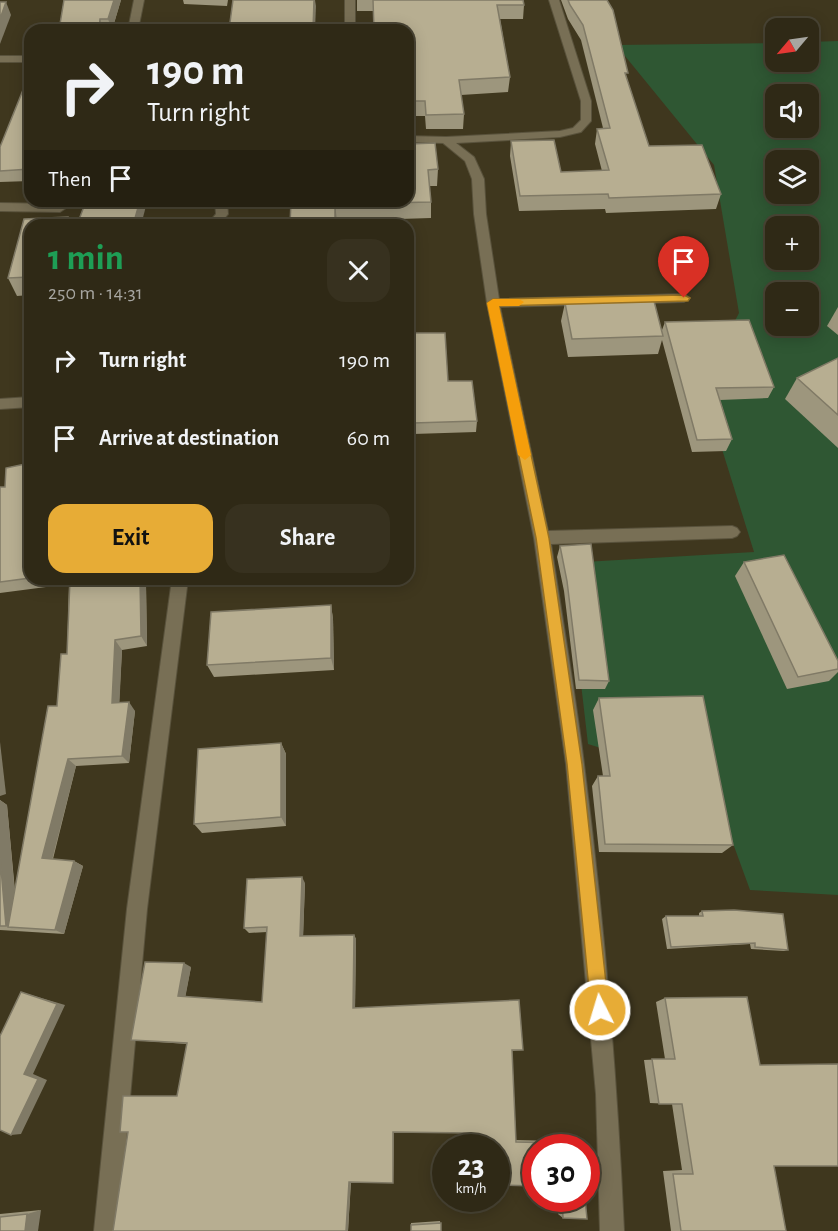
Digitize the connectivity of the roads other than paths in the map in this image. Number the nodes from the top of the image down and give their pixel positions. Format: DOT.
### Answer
graph roads {
  1 [pos="139,0"];
  2 [pos="350,0"];
  3 [pos="554,0"];
  4 [pos="134,24"];
  5 [pos="350,24"];
  6 [pos="0,59"];
  7 [pos="24,59"];
  8 [pos="414,139"];
  9 [pos="446,140"];
  10 [pos="0,207"];
  11 [pos="60,208"];
  12 [pos="684,298"];
  13 [pos="493,303"];
  14 [pos="24,402"];
  15 [pos="0,404"];
  16 [pos="732,532"];
  17 [pos="542,538"];
  18 [pos="179,585"];
  19 [pos="106,1231"];
  20 [pos="612,1231"];
  1 -- 4 [label="street"];
  2 -- 5 [label="street"];
  3 -- 9 [label="street"];
  6 -- 7 [label="street"];
  8 -- 9 [label="street"];
  9 -- 13 [label="street"];
  10 -- 11 [label="street"];
  12 -- 13 [label="street"];
  13 -- 17 [label="street"];
  14 -- 15 [label="street"];
  16 -- 17 [label="street"];
  17 -- 20 [label="street"];
  18 -- 19 [label="street"];
}
